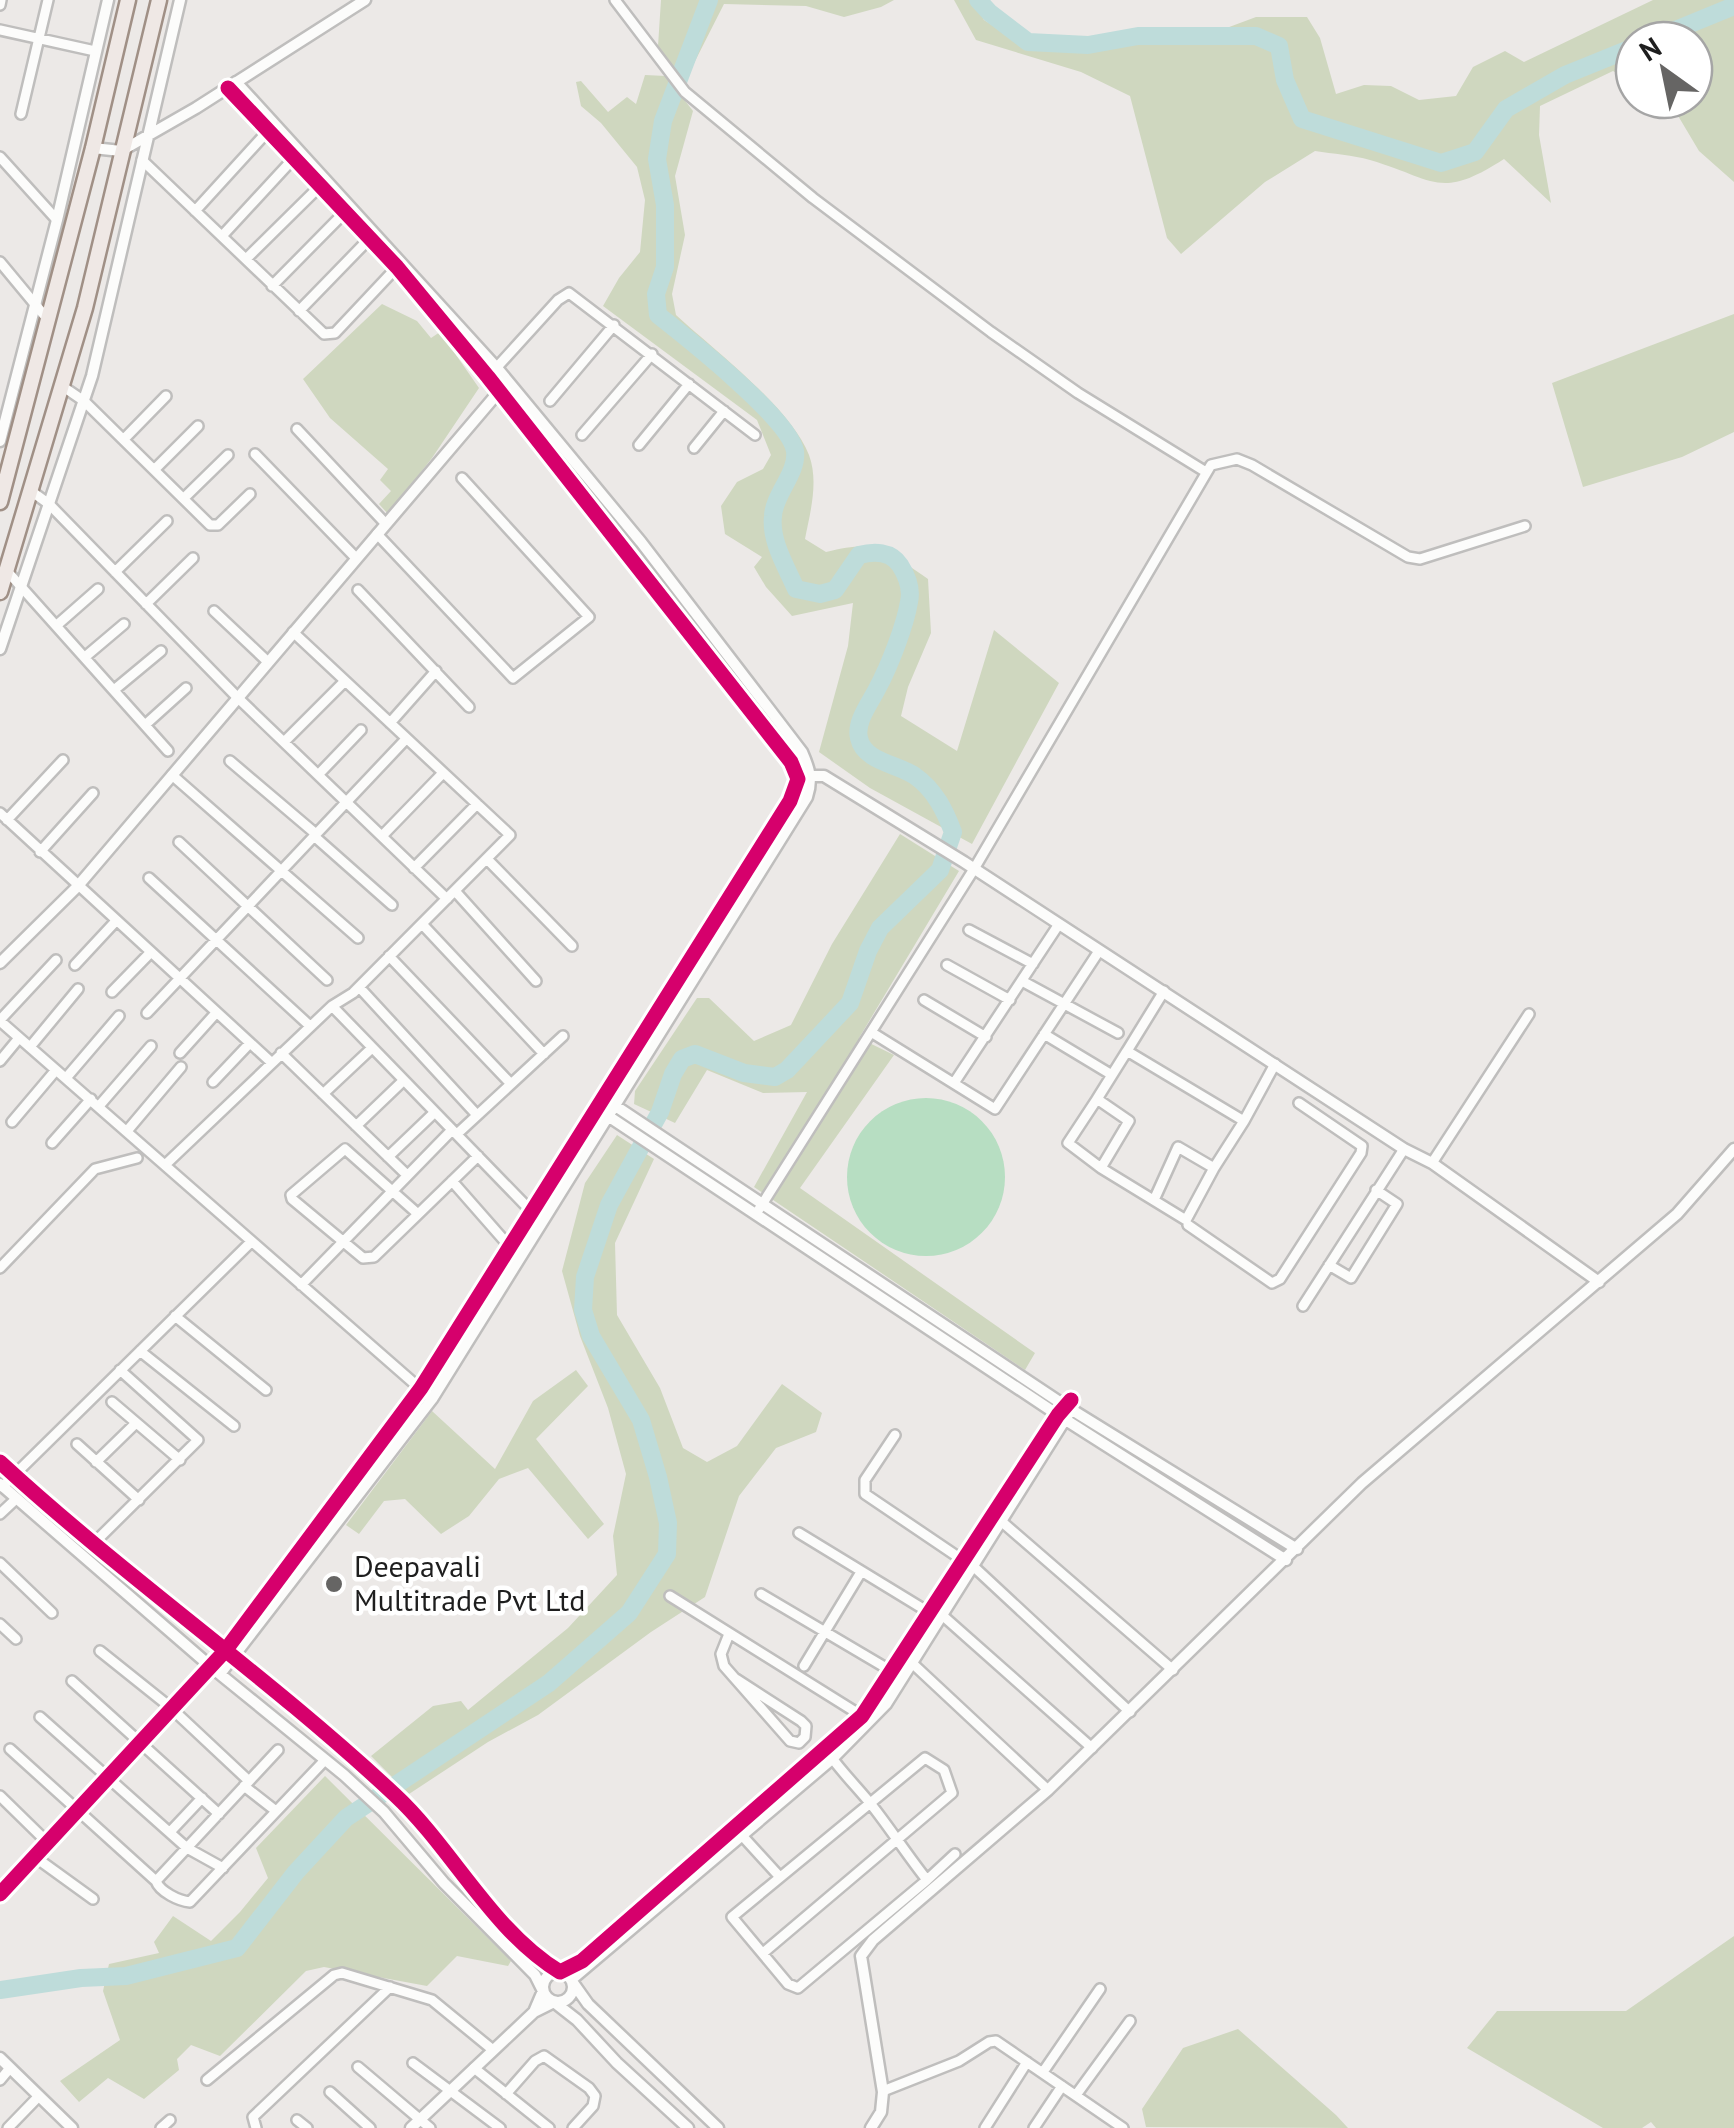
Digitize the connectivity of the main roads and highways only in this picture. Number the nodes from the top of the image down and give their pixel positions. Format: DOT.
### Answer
graph roads {
  1 [pos="128,0"];
  2 [pos="159,0"];
  3 [pos="4,477"];
  4 [pos="0,502"];
  5 [pos="0,592"];
  1 -- 3 [label="main road"];
  2 -- 5 [label="main road"];
  3 -- 4 [label="main road"];
}
